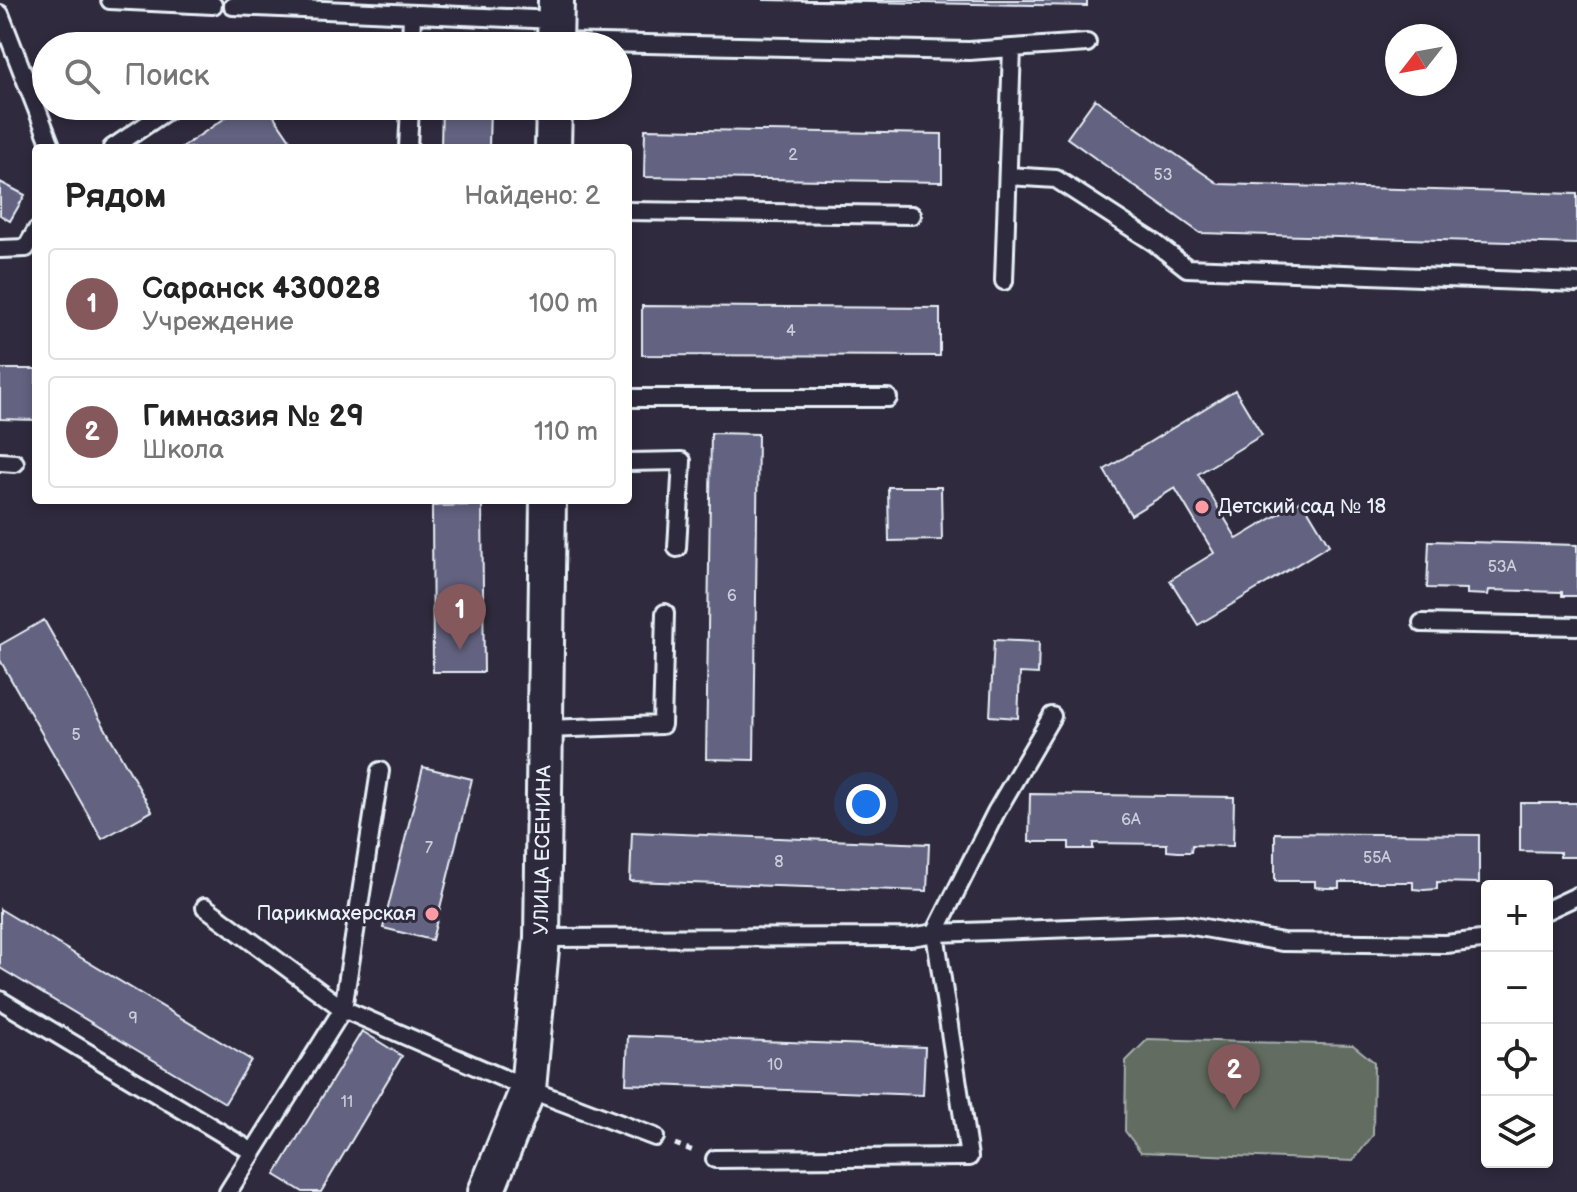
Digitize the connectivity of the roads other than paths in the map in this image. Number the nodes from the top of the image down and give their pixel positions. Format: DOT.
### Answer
graph roads {
  1 [pos="110,0"];
  2 [pos="213,5"];
  3 [pos="233,6"];
  4 [pos="0,14"];
  5 [pos="412,14"];
  6 [pos="555,27"];
  7 [pos="411,32"];
  8 [pos="1087,43"];
  9 [pos="1012,48"];
  10 [pos="32,96"];
  11 [pos="41,120"];
  12 [pos="153,120"];
  13 [pos="409,120"];
  14 [pos="554,120"];
  15 [pos="50,144"];
  16 [pos="118,144"];
  17 [pos="408,144"];
  18 [pos="553,144"];
  19 [pos="1008,176"];
  20 [pos="632,211"];
  21 [pos="912,215"];
  22 [pos="32,238"];
  23 [pos="0,249"];
  24 [pos="1004,281"];
  25 [pos="1577,283"];
  26 [pos="632,398"];
  27 [pos="888,398"];
  28 [pos="632,462"];
  29 [pos="548,504"];
  30 [pos="677,548"];
  31 [pos="665,613"];
  32 [pos="1422,623"];
  33 [pos="1577,626"];
  34 [pos="1052,716"];
  35 [pos="545,729"];
  36 [pos="380,771"];
  37 [pos="1577,896"];
  38 [pos="205,907"];
  39 [pos="1553,907"];
  40 [pos="935,933"];
  41 [pos="542,938"];
  42 [pos="1481,940"];
  43 [pos="0,1000"];
  44 [pos="343,1009"];
  45 [pos="528,1089"];
  46 [pos="655,1137"];
  47 [pos="253,1152"];
  48 [pos="715,1159"];
  49 [pos="228,1192"];
  50 [pos="486,1192"];
  1 -- 2 [label="lane"];
  3 -- 5 [label="lane"];
  4 -- 10 [label="lane"];
  5 -- 6 [label="lane"];
  5 -- 7 [label="lane"];
  6 -- 9 [label="lane"];
  8 -- 9 [label="lane"];
  9 -- 19 [label="lane"];
  11 -- 15 [label="lane"];
  12 -- 16 [label="lane"];
  13 -- 17 [label="lane"];
  14 -- 18 [label="street"];
  19 -- 24 [label="lane"];
  19 -- 25 [label="lane"];
  20 -- 21 [label="lane"];
  22 -- 23 [label="lane"];
  26 -- 27 [label="lane"];
  28 -- 30 [label="lane"];
  29 -- 35 [label="street, УЛИЦА ЕСЕНИНА"];
  31 -- 35 [label="lane"];
  32 -- 33 [label="lane"];
  34 -- 40 [label="lane"];
  35 -- 41 [label="street, УЛИЦА ЕСЕНИНА"];
  36 -- 44 [label="lane"];
  37 -- 39 [label="lane"];
  38 -- 44 [label="lane"];
  40 -- 41 [label="lane"];
  40 -- 42 [label="lane"];
  40 -- 48 [label="lane"];
  41 -- 45 [label="street, УЛИЦА ЕСЕНИНА"];
  43 -- 47 [label="lane"];
  44 -- 45 [label="lane"];
  44 -- 47 [label="lane"];
  45 -- 46 [label="lane"];
  45 -- 50 [label="street, УЛИЦА ЕСЕНИНА"];
  47 -- 49 [label="lane"];
}
